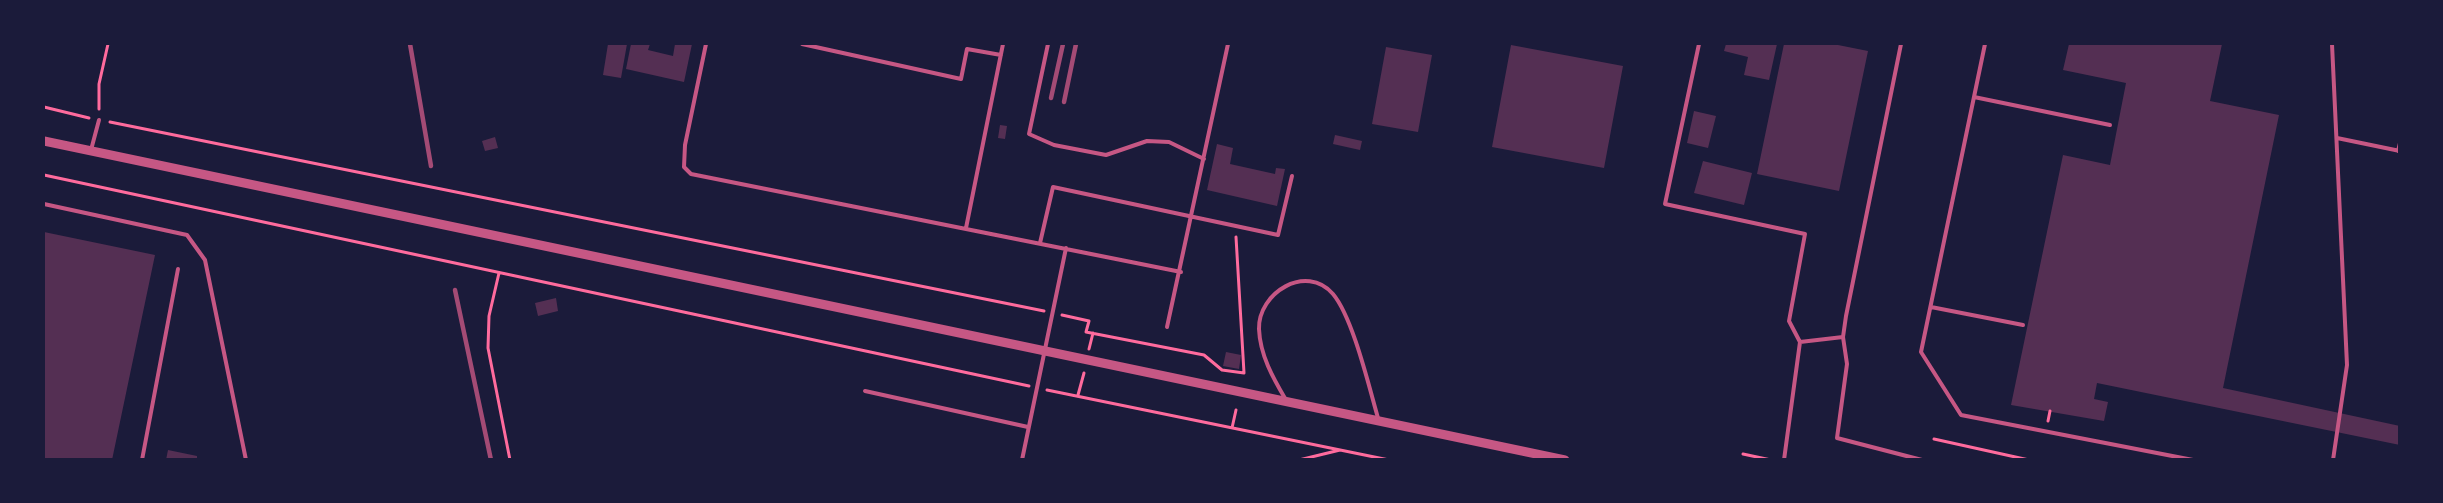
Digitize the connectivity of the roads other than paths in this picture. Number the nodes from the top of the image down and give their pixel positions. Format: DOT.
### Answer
graph roads {
  1 [pos="706,44"];
  2 [pos="802,44"];
  3 [pos="1003,44"];
  4 [pos="1048,44"];
  5 [pos="1228,44"];
  6 [pos="1699,44"];
  7 [pos="1901,44"];
  8 [pos="1985,44"];
  9 [pos="2332,44"];
  10 [pos="1001,55"];
  11 [pos="1974,97"];
  12 [pos="99,120"];
  13 [pos="2110,124"];
  14 [pos="2337,138"];
  15 [pos="44,141"];
  16 [pos="2400,143"];
  17 [pos="91,150"];
  18 [pos="2399,151"];
  19 [pos="1204,159"];
  20 [pos="1292,176"];
  21 [pos="44,204"];
  22 [pos="1192,218"];
  23 [pos="966,228"];
  24 [pos="1040,243"];
  25 [pos="1066,248"];
  26 [pos="178,269"];
  27 [pos="1181,272"];
  28 [pos="1931,307"];
  29 [pos="2022,325"];
  30 [pos="1167,327"];
  31 [pos="1843,337"];
  32 [pos="1800,342"];
  33 [pos="1045,352"];
  34 [pos="865,391"];
  35 [pos="1288,403"];
  36 [pos="1379,422"];
  37 [pos="1028,427"];
  38 [pos="142,459"];
  39 [pos="246,459"];
  40 [pos="1022,459"];
  41 [pos="1565,459"];
  42 [pos="1784,459"];
  43 [pos="1922,459"];
  44 [pos="2193,459"];
  45 [pos="2333,459"];
  1 -- 23 [label="lane"];
  2 -- 10 [label="lane"];
  3 -- 10 [label="lane"];
  4 -- 19 [label="lane"];
  5 -- 19 [label="lane"];
  6 -- 32 [label="lane"];
  7 -- 31 [label="lane"];
  8 -- 11 [label="lane"];
  9 -- 14 [label="lane"];
  10 -- 23 [label="lane"];
  11 -- 13 [label="lane"];
  11 -- 28 [label="lane"];
  12 -- 17 [label="lane"];
  14 -- 18 [label="lane"];
  14 -- 45 [label="lane"];
  15 -- 17 [label="street"];
  16 -- 18 [label="lane"];
  17 -- 33 [label="street"];
  19 -- 22 [label="lane"];
  20 -- 22 [label="lane"];
  21 -- 39 [label="lane"];
  22 -- 24 [label="lane"];
  22 -- 27 [label="lane"];
  23 -- 24 [label="lane"];
  24 -- 25 [label="lane"];
  25 -- 27 [label="lane"];
  25 -- 33 [label="lane"];
  26 -- 38 [label="lane"];
  27 -- 30 [label="lane"];
  28 -- 29 [label="lane"];
  28 -- 44 [label="lane"];
  31 -- 32 [label="lane"];
  31 -- 43 [label="lane"];
  32 -- 42 [label="lane"];
  33 -- 35 [label="street"];
  33 -- 37 [label="lane"];
  34 -- 37 [label="lane"];
  35 -- 36 [label="street"];
  35 -- 36 [label="lane"];
  36 -- 41 [label="street"];
  37 -- 40 [label="lane"];
}
